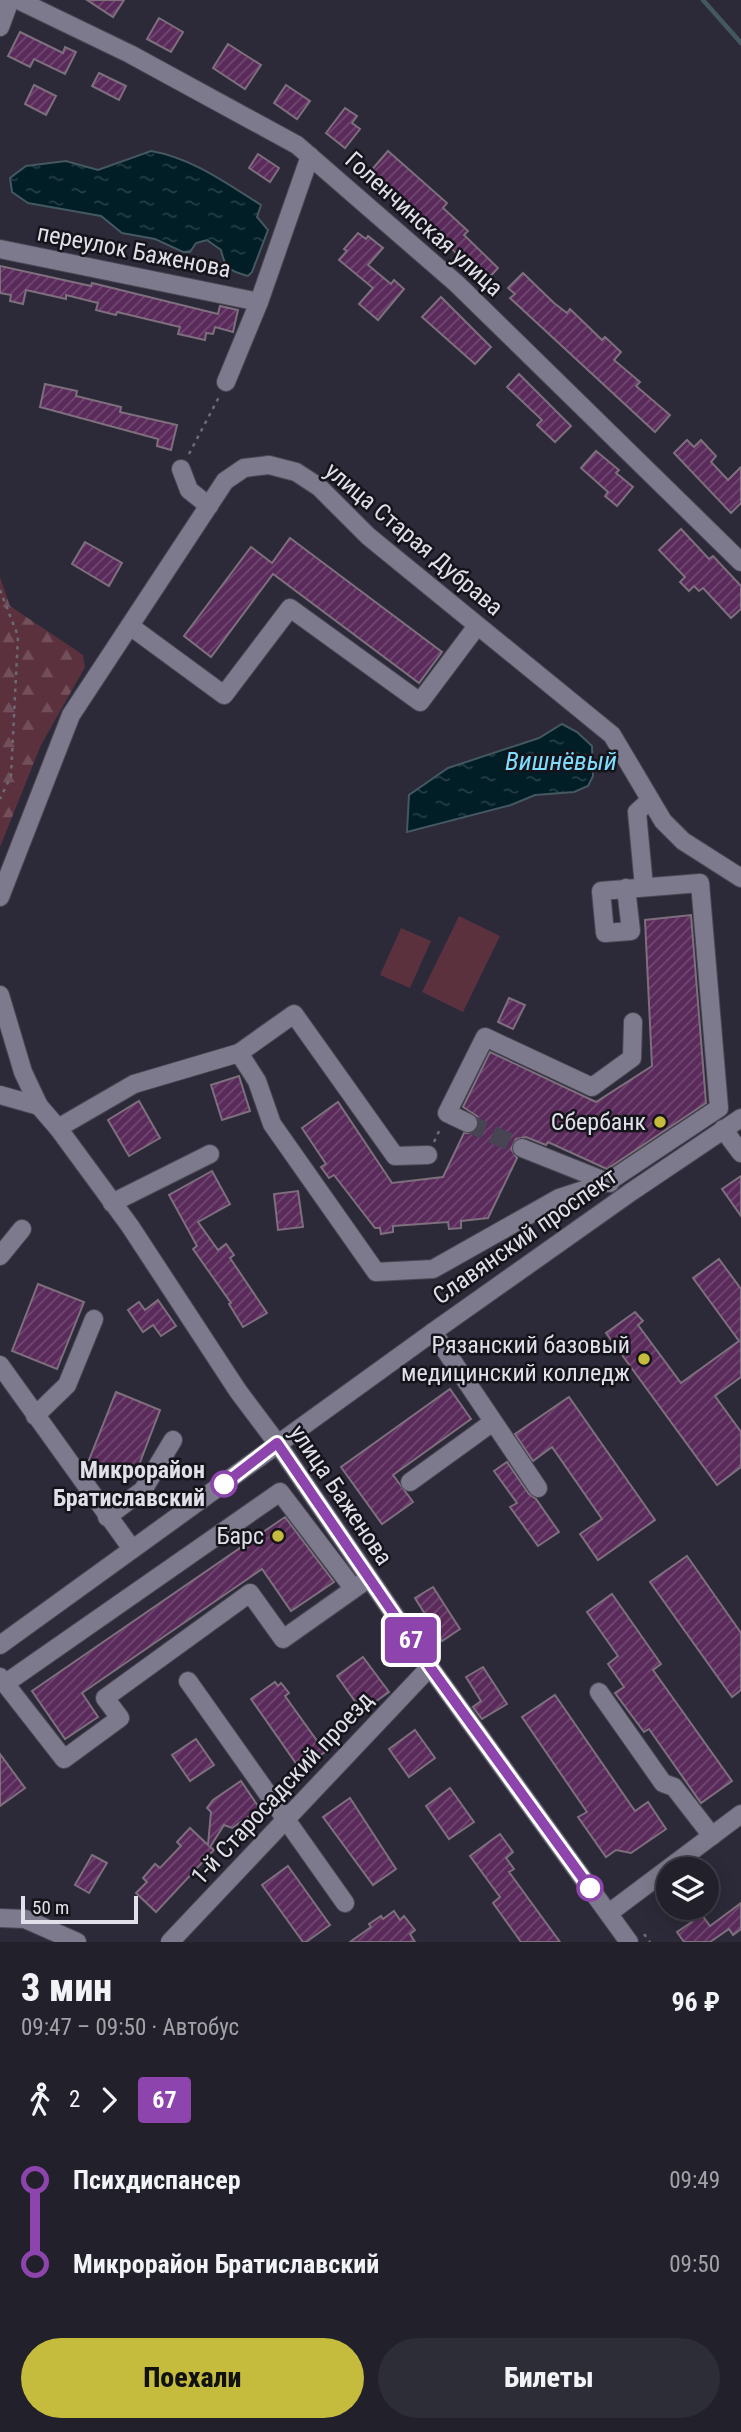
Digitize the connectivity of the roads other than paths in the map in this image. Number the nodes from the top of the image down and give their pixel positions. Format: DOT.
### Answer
graph roads {
  1 [pos="10,0"];
  2 [pos="18,0"];
  3 [pos="0,27"];
  4 [pos="310,156"];
  5 [pos="0,249"];
  6 [pos="259,302"];
  7 [pos="226,383"];
  8 [pos="181,469"];
  9 [pos="209,506"];
  10 [pos="741,562"];
  11 [pos="130,626"];
  12 [pos="477,626"];
  13 [pos="650,800"];
  14 [pos="741,878"];
  15 [pos="0,897"];
  16 [pos="0,995"];
  17 [pos="633,1022"];
  18 [pos="239,1053"];
  19 [pos="0,1095"];
  20 [pos="39,1106"];
  21 [pos="741,1118"];
  22 [pos="468,1123"];
  23 [pos="58,1128"];
  24 [pos="723,1129"];
  25 [pos="522,1149"];
  26 [pos="430,1151"];
  27 [pos="210,1153"];
  28 [pos="741,1153"];
  29 [pos="608,1182"];
  30 [pos="631,1192"];
  31 [pos="112,1203"];
  32 [pos="22,1229"];
  33 [pos="0,1256"];
  34 [pos="94,1320"];
  35 [pos="433,1332"];
  36 [pos="0,1365"];
  37 [pos="35,1416"];
  38 [pos="493,1422"];
  39 [pos="173,1440"];
  40 [pos="277,1443"];
  41 [pos="410,1482"];
  42 [pos="538,1488"];
  43 [pos="107,1517"];
  44 [pos="132,1549"];
  45 [pos="361,1584"];
  46 [pos="0,1645"];
  47 [pos="430,1667"];
  48 [pos="3,1680"];
  49 [pos="188,1681"];
  50 [pos="599,1692"];
  51 [pos="741,1814"];
  52 [pos="286,1819"];
  53 [pos="712,1836"];
  54 [pos="345,1903"];
  55 [pos="609,1913"];
  56 [pos="0,1918"];
  57 [pos="77,1942"];
  58 [pos="170,1942"];
  59 [pos="629,1942"];
  1 -- 3 [label="street"];
  2 -- 4 [label="street, Голенчинская улица"];
  4 -- 6 [label="street"];
  4 -- 10 [label="street, Голенчинская улица"];
  5 -- 6 [label="street, переулок Баженова"];
  6 -- 7 [label="street"];
  8 -- 9 [label="street"];
  9 -- 11 [label="street, улица Старая Дубрава"];
  9 -- 12 [label="street, улица Старая Дубрава"];
  11 -- 12 [label="street"];
  11 -- 15 [label="street, улица Старая Дубрава"];
  12 -- 13 [label="street, улица Старая Дубрава"];
  13 -- 14 [label="street, улица Старая Дубрава"];
  13 -- 29 [label="street"];
  16 -- 20 [label="street"];
  17 -- 22 [label="street"];
  18 -- 23 [label="street"];
  18 -- 26 [label="street"];
  18 -- 29 [label="street"];
  19 -- 20 [label="street"];
  20 -- 23 [label="street, улица Баженова"];
  21 -- 24 [label="street, Славянский проспект"];
  23 -- 31 [label="street, улица Баженова"];
  24 -- 28 [label="street"];
  24 -- 30 [label="street, Славянский проспект"];
  25 -- 29 [label="street"];
  27 -- 31 [label="street"];
  29 -- 30 [label="street"];
  30 -- 35 [label="street, Славянский проспект"];
  31 -- 40 [label="street, улица Баженова"];
  32 -- 33 [label="street"];
  34 -- 37 [label="street"];
  35 -- 38 [label="street"];
  35 -- 40 [label="street, Славянский проспект"];
  36 -- 37 [label="street"];
  37 -- 43 [label="street"];
  38 -- 41 [label="street"];
  38 -- 42 [label="street"];
  39 -- 43 [label="street"];
  40 -- 44 [label="street, Славянский проспект"];
  40 -- 45 [label="street, улица Баженова"];
  43 -- 44 [label="street"];
  44 -- 46 [label="street, Славянский проспект"];
  45 -- 47 [label="street, улица Баженова"];
  45 -- 48 [label="street"];
  45 -- 48 [label="street"];
  47 -- 52 [label="street, 1-й Старосадский проезд"];
  47 -- 55 [label="street, улица Баженова"];
  49 -- 52 [label="street"];
  50 -- 53 [label="street"];
  51 -- 53 [label="street"];
  52 -- 54 [label="street"];
  52 -- 58 [label="street, 1-й Старосадский проезд"];
  53 -- 55 [label="street"];
  55 -- 59 [label="street, улица Баженова"];
  56 -- 57 [label="street"];
}
